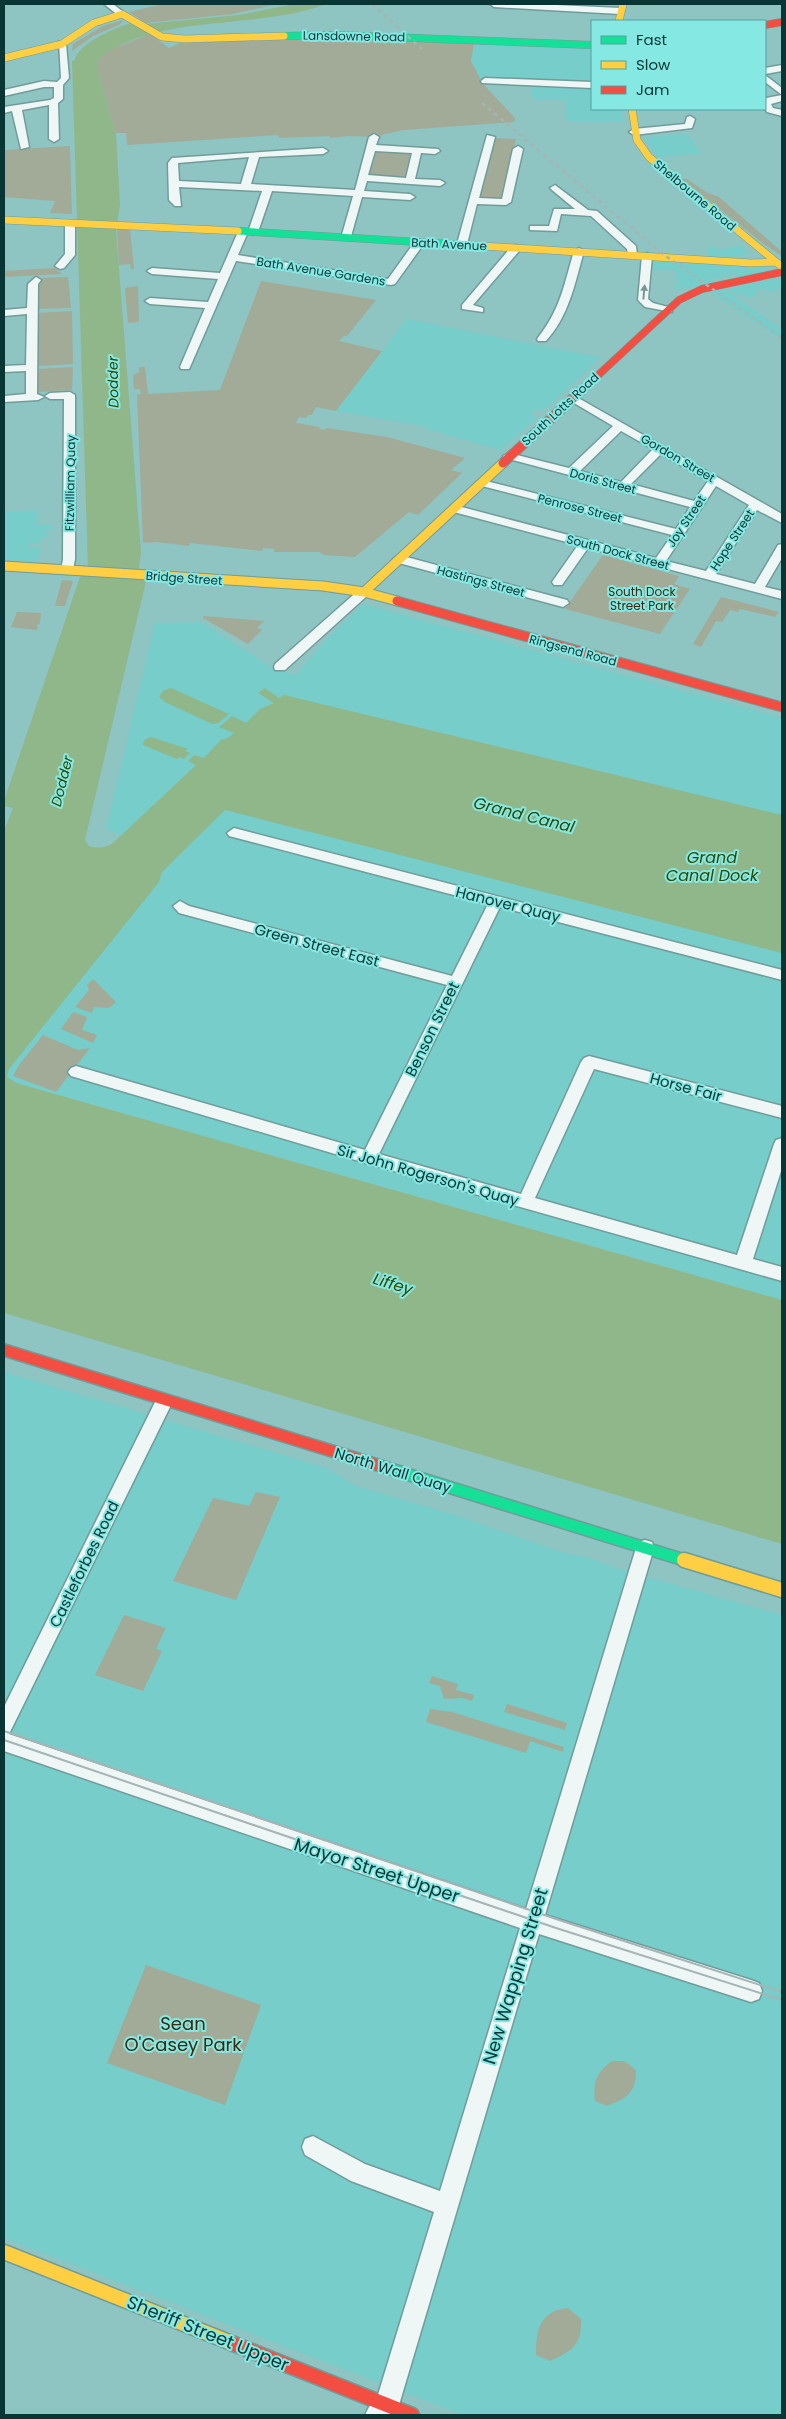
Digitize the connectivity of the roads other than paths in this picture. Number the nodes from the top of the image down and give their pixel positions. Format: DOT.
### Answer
graph roads {
  1 [pos="108,4"];
  2 [pos="494,4"];
  3 [pos="621,12"];
  4 [pos="122,14"];
  5 [pos="782,22"];
  6 [pos="766,25"];
  7 [pos="62,44"];
  8 [pos="591,45"];
  9 [pos="4,58"];
  10 [pos="782,68"];
  11 [pos="766,71"];
  12 [pos="766,79"];
  13 [pos="485,81"];
  14 [pos="59,85"];
  15 [pos="591,85"];
  16 [pos="782,92"];
  17 [pos="4,93"];
  18 [pos="782,98"];
  19 [pos="53,102"];
  20 [pos="23,103"];
  21 [pos="4,110"];
  22 [pos="632,110"];
  23 [pos="782,113"];
  24 [pos="690,119"];
  25 [pos="696,130"];
  26 [pos="635,135"];
  27 [pos="490,137"];
  28 [pos="374,138"];
  29 [pos="54,139"];
  30 [pos="24,147"];
  31 [pos="371,148"];
  32 [pos="518,149"];
  33 [pos="417,150"];
  34 [pos="323,151"];
  35 [pos="435,151"];
  36 [pos="255,154"];
  37 [pos="363,178"];
  38 [pos="410,181"];
  39 [pos="440,183"];
  40 [pos="174,184"];
  41 [pos="245,187"];
  42 [pos="268,188"];
  43 [pos="556,188"];
  44 [pos="359,194"];
  45 [pos="410,197"];
  46 [pos="475,201"];
  47 [pos="178,204"];
  48 [pos="585,212"];
  49 [pos="4,220"];
  50 [pos="74,224"];
  51 [pos="534,228"];
  52 [pos="248,232"];
  53 [pos="346,238"];
  54 [pos="420,242"];
  55 [pos="462,244"];
  56 [pos="516,248"];
  57 [pos="579,251"];
  58 [pos="632,255"];
  59 [pos="647,256"];
  60 [pos="232,257"];
  61 [pos="60,266"];
  62 [pos="780,267"];
  63 [pos="152,271"];
  64 [pos="223,276"];
  65 [pos="36,280"];
  66 [pos="150,301"];
  67 [pos="212,304"];
  68 [pos="479,310"];
  69 [pos="668,310"];
  70 [pos="32,312"];
  71 [pos="4,313"];
  72 [pos="542,339"];
  73 [pos="185,367"];
  74 [pos="32,368"];
  75 [pos="4,369"];
  76 [pos="39,397"];
  77 [pos="573,398"];
  78 [pos="4,399"];
  79 [pos="621,425"];
  80 [pos="660,448"];
  81 [pos="509,456"];
  82 [pos="572,472"];
  83 [pos="714,480"];
  84 [pos="482,483"];
  85 [pos="623,486"];
  86 [pos="755,504"];
  87 [pos="696,505"];
  88 [pos="454,509"];
  89 [pos="782,519"];
  90 [pos="679,532"];
  91 [pos="585,544"];
  92 [pos="782,548"];
  93 [pos="399,559"];
  94 [pos="659,563"];
  95 [pos="4,566"];
  96 [pos="67,570"];
  97 [pos="709,576"];
  98 [pos="558,582"];
  99 [pos="758,589"];
  100 [pos="364,592"];
  101 [pos="782,595"];
  102 [pos="563,603"];
  103 [pos="280,667"];
  104 [pos="782,707"];
  105 [pos="234,833"];
  106 [pos="496,901"];
  107 [pos="180,906"];
  108 [pos="782,975"];
  109 [pos="455,982"];
  110 [pos="76,1072"];
  111 [pos="782,1112"];
  112 [pos="782,1144"];
  113 [pos="369,1158"];
  114 [pos="525,1202"];
  115 [pos="743,1263"];
  116 [pos="782,1274"];
  117 [pos="4,1350"];
  118 [pos="164,1401"];
  119 [pos="645,1548"];
  120 [pos="782,1590"];
  121 [pos="4,1727"];
  122 [pos="4,1742"];
  123 [pos="532,1922"];
  124 [pos="751,1992"];
  125 [pos="313,2147"];
  126 [pos="447,2205"];
  127 [pos="4,2252"];
  128 [pos="382,2410"];
  129 [pos="412,2415"];
  1 -- 4 [label="street"];
  2 -- 3 [label="street"];
  4 -- 7 [label="main road"];
  4 -- 8 [label="main road, Lansdowne Road"];
  5 -- 6 [label="main road"];
  7 -- 9 [label="main road"];
  7 -- 14 [label="street"];
  10 -- 11 [label="street"];
  12 -- 16 [label="street"];
  13 -- 15 [label="street"];
  14 -- 17 [label="street"];
  14 -- 19 [label="street"];
  18 -- 23 [label="street"];
  19 -- 20 [label="street"];
  19 -- 29 [label="street"];
  20 -- 21 [label="street"];
  20 -- 30 [label="street"];
  22 -- 26 [label="main road"];
  24 -- 26 [label="street"];
  25 -- 26 [label="street"];
  26 -- 62 [label="main road, Shelbourne Road"];
  27 -- 46 [label="street"];
  28 -- 31 [label="street"];
  31 -- 33 [label="street"];
  31 -- 37 [label="street"];
  32 -- 46 [label="street"];
  33 -- 35 [label="street"];
  33 -- 38 [label="street"];
  34 -- 36 [label="street"];
  36 -- 40 [label="street"];
  36 -- 41 [label="street"];
  37 -- 38 [label="street"];
  37 -- 44 [label="street"];
  38 -- 39 [label="street"];
  40 -- 41 [label="street"];
  40 -- 47 [label="street"];
  41 -- 42 [label="street"];
  42 -- 44 [label="street"];
  42 -- 52 [label="street"];
  43 -- 48 [label="street"];
  44 -- 45 [label="street"];
  44 -- 53 [label="street"];
  46 -- 55 [label="street"];
  48 -- 51 [label="street"];
  48 -- 58 [label="street"];
  49 -- 50 [label="main road, Bath Avenue"];
  50 -- 52 [label="main road, Bath Avenue"];
  50 -- 61 [label="street"];
  52 -- 53 [label="main road, Bath Avenue"];
  52 -- 60 [label="street"];
  53 -- 54 [label="main road, Bath Avenue"];
  54 -- 55 [label="main road, Bath Avenue"];
  54 -- 60 [label="street, Bath Avenue Gardens"];
  55 -- 56 [label="main road, Bath Avenue"];
  56 -- 57 [label="main road, Bath Avenue"];
  56 -- 68 [label="street"];
  57 -- 58 [label="main road, Bath Avenue"];
  57 -- 72 [label="street"];
  58 -- 59 [label="main road, Bath Avenue"];
  59 -- 62 [label="main road, Bath Avenue"];
  69 -- 59 [label="street, one-way"];
  60 -- 64 [label="street"];
  62 -- 69 [label="main road, South Lotts Road"];
  63 -- 64 [label="street"];
  64 -- 67 [label="street"];
  65 -- 70 [label="street"];
  66 -- 67 [label="street"];
  67 -- 73 [label="street"];
  69 -- 77 [label="main road, South Lotts Road"];
  70 -- 71 [label="street"];
  70 -- 74 [label="street"];
  74 -- 75 [label="street"];
  74 -- 76 [label="street"];
  76 -- 78 [label="street"];
  76 -- 96 [label="street, Fitzwilliam Quay"];
  77 -- 79 [label="street, Gordon Street"];
  77 -- 81 [label="main road, South Lotts Road"];
  79 -- 80 [label="street, Gordon Street"];
  79 -- 82 [label="street"];
  80 -- 83 [label="street, Gordon Street"];
  80 -- 85 [label="street"];
  81 -- 82 [label="street, Doris Street"];
  81 -- 84 [label="main road, South Lotts Road"];
  82 -- 85 [label="street, Doris Street"];
  83 -- 86 [label="street, Gordon Street"];
  83 -- 87 [label="street, Joy Street"];
  84 -- 88 [label="main road, South Lotts Road"];
  84 -- 90 [label="street, Penrose Street"];
  85 -- 87 [label="street, Doris Street"];
  86 -- 89 [label="street, Gordon Street"];
  86 -- 97 [label="street, Hope Street"];
  87 -- 90 [label="street, Joy Street"];
  88 -- 91 [label="street, South Dock Street"];
  88 -- 93 [label="main road, South Lotts Road"];
  90 -- 94 [label="street, Joy Street"];
  91 -- 94 [label="street, South Dock Street"];
  91 -- 98 [label="street"];
  92 -- 99 [label="street"];
  93 -- 100 [label="main road, South Lotts Road"];
  93 -- 102 [label="street, Hastings Street"];
  94 -- 97 [label="street, South Dock Street"];
  95 -- 96 [label="main road, Bridge Street"];
  96 -- 100 [label="main road, Bridge Street"];
  97 -- 99 [label="street, South Dock Street"];
  99 -- 101 [label="street, South Dock Street"];
  100 -- 103 [label="street"];
  100 -- 104 [label="main road, Ringsend Road"];
  105 -- 106 [label="street, Hanover Quay"];
  106 -- 108 [label="street, Hanover Quay"];
  106 -- 109 [label="street, Benson Street"];
  107 -- 109 [label="street, Green Street East"];
  109 -- 113 [label="street, Benson Street"];
  110 -- 113 [label="street, Sir John Rogerson's Quay"];
  111 -- 114 [label="street, Horse Fair"];
  112 -- 115 [label="street"];
  113 -- 114 [label="street, Sir John Rogerson's Quay"];
  114 -- 115 [label="street, Sir John Rogerson's Quay"];
  115 -- 116 [label="street, Sir John Rogerson's Quay"];
  117 -- 118 [label="main road, North Wall Quay"];
  118 -- 119 [label="main road, North Wall Quay"];
  118 -- 121 [label="street, Castleforbes Road"];
  119 -- 120 [label="main road, North Wall Quay"];
  119 -- 123 [label="street, New Wapping Street"];
  122 -- 123 [label="street, Mayor Street Upper"];
  123 -- 124 [label="street, Mayor Street Upper"];
  123 -- 126 [label="street, New Wapping Street"];
  125 -- 126 [label="street"];
  126 -- 128 [label="street, New Wapping Street"];
  127 -- 128 [label="main road, Sheriff Street Upper"];
  128 -- 129 [label="main road, Sheriff Street Upper"];
}
